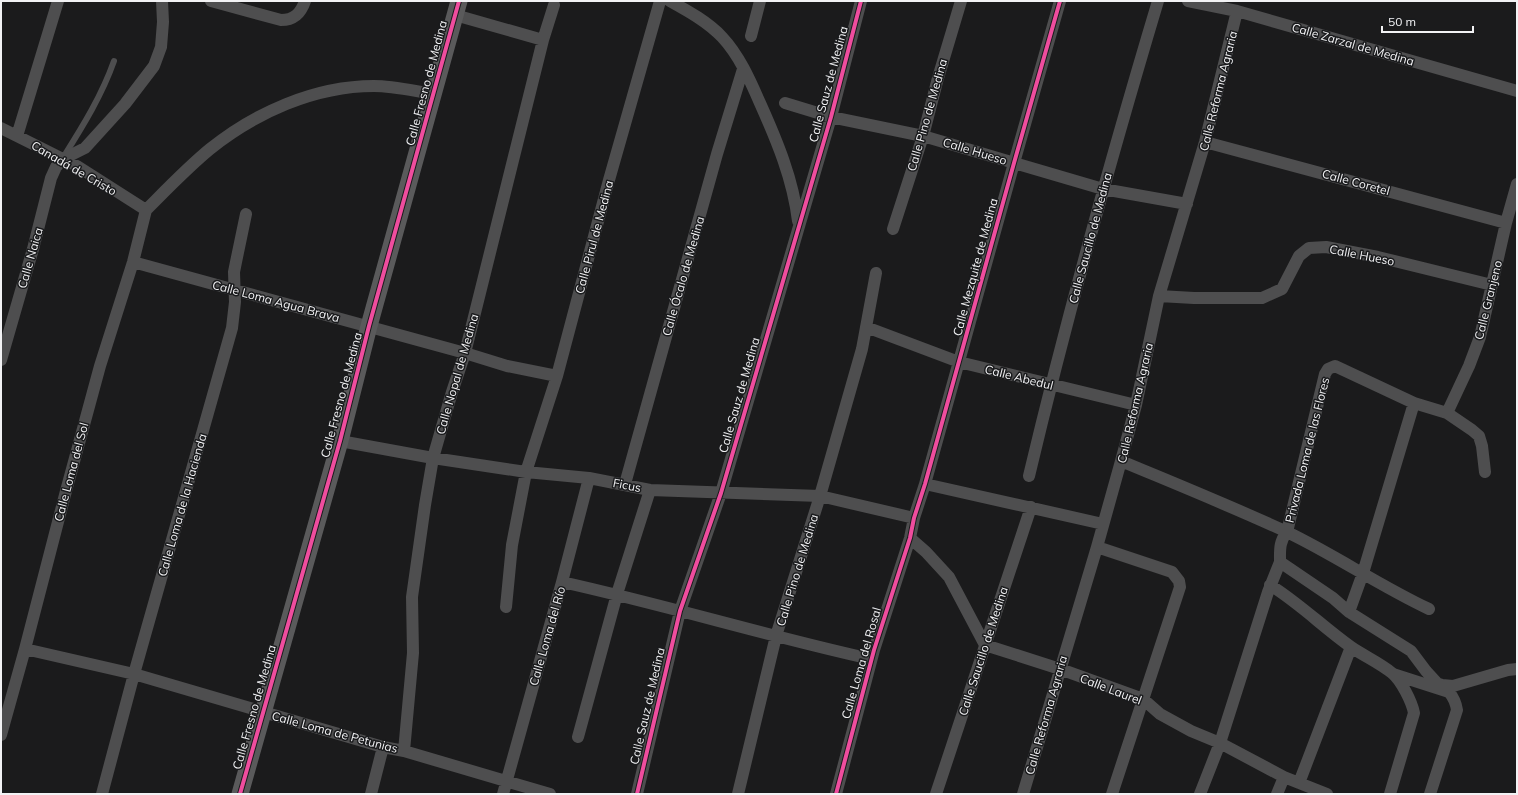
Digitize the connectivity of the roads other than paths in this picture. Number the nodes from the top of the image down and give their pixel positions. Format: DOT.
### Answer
graph roads {
  1 [pos="58,1"];
  2 [pos="162,1"];
  3 [pos="211,1"];
  4 [pos="305,1"];
  5 [pos="660,1"];
  6 [pos="670,1"];
  7 [pos="760,1"];
  8 [pos="861,1"];
  9 [pos="961,1"];
  10 [pos="1060,1"];
  11 [pos="1158,1"];
  12 [pos="1188,1"];
  13 [pos="230,3"];
  14 [pos="554,5"];
  15 [pos="457,8"];
  16 [pos="1238,11"];
  17 [pos="751,36"];
  18 [pos="543,40"];
  19 [pos="114,61"];
  20 [pos="743,69"];
  21 [pos="1517,91"];
  22 [pos="434,94"];
  23 [pos="786,103"];
  24 [pos="831,117"];
  25 [pos="1,128"];
  26 [pos="17,136"];
  27 [pos="923,136"];
  28 [pos="1205,142"];
  29 [pos="62,159"];
  30 [pos="1014,163"];
  31 [pos="1517,184"];
  32 [pos="1103,189"];
  33 [pos="1187,204"];
  34 [pos="146,210"];
  35 [pos="246,214"];
  36 [pos="1506,223"];
  37 [pos="799,226"];
  38 [pos="893,229"];
  39 [pos="133,262"];
  40 [pos="876,273"];
  41 [pos="1492,285"];
  42 [pos="235,290"];
  43 [pos="1159,296"];
  44 [pos="369,326"];
  45 [pos="866,327"];
  46 [pos="466,352"];
  47 [pos="1,360"];
  48 [pos="959,362"];
  49 [pos="557,376"];
  50 [pos="1051,385"];
  51 [pos="1414,403"];
  52 [pos="1136,405"];
  53 [pos="1447,413"];
  54 [pos="340,441"];
  55 [pos="433,458"];
  56 [pos="1121,461"];
  57 [pos="526,472"];
  58 [pos="1485,472"];
  59 [pos="1029,476"];
  60 [pos="588,478"];
  61 [pos="625,484"];
  62 [pos="925,484"];
  63 [pos="650,490"];
  64 [pos="721,493"];
  65 [pos="820,496"];
  66 [pos="1031,507"];
  67 [pos="914,518"];
  68 [pos="1104,524"];
  69 [pos="1287,532"];
  70 [pos="910,538"];
  71 [pos="1097,547"];
  72 [pos="1280,562"];
  73 [pos="1363,573"];
  74 [pos="562,582"];
  75 [pos="1270,585"];
  76 [pos="617,594"];
  77 [pos="506,607"];
  78 [pos="1429,609"];
  79 [pos="680,611"];
  80 [pos="1349,612"];
  81 [pos="776,636"];
  82 [pos="985,645"];
  83 [pos="1351,647"];
  84 [pos="25,649"];
  85 [pos="871,660"];
  86 [pos="1060,669"];
  87 [pos="1517,669"];
  88 [pos="134,674"];
  89 [pos="1393,674"];
  90 [pos="1443,688"];
  91 [pos="1143,699"];
  92 [pos="262,712"];
  93 [pos="1,735"];
  94 [pos="578,737"];
  95 [pos="1220,743"];
  96 [pos="383,747"];
  97 [pos="404,751"];
  98 [pos="1284,777"];
  99 [pos="507,781"];
  100 [pos="1299,783"];
  101 [pos="102,794"];
  102 [pos="240,794"];
  103 [pos="371,794"];
  104 [pos="503,794"];
  105 [pos="550,794"];
  106 [pos="636,794"];
  107 [pos="738,794"];
  108 [pos="836,794"];
  109 [pos="936,794"];
  110 [pos="1023,794"];
  111 [pos="1112,794"];
  112 [pos="1200,794"];
  113 [pos="1277,794"];
  114 [pos="1327,794"];
  115 [pos="1390,794"];
  116 [pos="1430,794"];
  1 -- 26 [label="street"];
  2 -- 29 [label="street"];
  3 -- 13 [label="street"];
  4 -- 13 [label="street"];
  5 -- 49 [label="street, Calle Pirul de Medina"];
  6 -- 20 [label="street"];
  7 -- 17 [label="street"];
  8 -- 24 [label="street, Calle Sauz de Medina"];
  9 -- 27 [label="street, Calle Pino de Medina"];
  10 -- 30 [label="street, Calle Mezquite de Medina"];
  11 -- 32 [label="street, Calle Saucillo de Medina"];
  12 -- 16 [label="street, Calle Zarzal de Medina"];
  14 -- 18 [label="street, Calle Nopal de Medina"];
  15 -- 18 [label="street"];
  15 -- 22 [label="street, Calle Fresno de Medina"];
  16 -- 21 [label="street, Calle Zarzal de Medina"];
  16 -- 28 [label="street, Calle Reforma Agraria"];
  18 -- 46 [label="street, Calle Nopal de Medina"];
  19 -- 29 [label="lane"];
  20 -- 37 [label="street"];
  20 -- 61 [label="street, Calle Ócalo de Medina"];
  22 -- 34 [label="street"];
  22 -- 44 [label="street, Calle Fresno de Medina"];
  23 -- 24 [label="street, Calle Hueso"];
  24 -- 27 [label="street, Calle Hueso"];
  24 -- 37 [label="street, Calle Sauz de Medina"];
  25 -- 26 [label="street, Canadá de Cristo"];
  26 -- 29 [label="street, Canadá de Cristo"];
  27 -- 30 [label="street, Calle Hueso"];
  27 -- 38 [label="street, Calle Pino de Medina"];
  28 -- 33 [label="street, Calle Reforma Agraria"];
  28 -- 36 [label="street, Calle Coretel"];
  29 -- 34 [label="street, Canadá de Cristo"];
  29 -- 47 [label="street, Calle Naica"];
  30 -- 32 [label="street, Calle Hueso"];
  30 -- 48 [label="street, Calle Mezquite de Medina"];
  31 -- 36 [label="street, Calle Granjeno"];
  32 -- 33 [label="street, Calle Hueso"];
  32 -- 50 [label="street, Calle Saucillo de Medina"];
  33 -- 43 [label="street, Calle Reforma Agraria"];
  34 -- 39 [label="street, Calle Loma del Sol"];
  35 -- 42 [label="street, Calle Loma de la Hacienda"];
  36 -- 41 [label="street, Calle Granjeno"];
  37 -- 64 [label="street, Calle Sauz de Medina"];
  39 -- 42 [label="street, Calle Loma Agua Brava"];
  39 -- 84 [label="street, Calle Loma del Sol"];
  40 -- 45 [label="street, Calle Pino de Medina"];
  41 -- 43 [label="street, Calle Hueso"];
  41 -- 53 [label="street, Calle Granjeno"];
  42 -- 44 [label="street, Calle Loma Agua Brava"];
  42 -- 88 [label="street, Calle Loma de la Hacienda"];
  43 -- 52 [label="street, Calle Reforma Agraria"];
  44 -- 46 [label="street, Calle Loma Agua Brava"];
  44 -- 54 [label="street, Calle Fresno de Medina"];
  45 -- 48 [label="street, Calle Abedul"];
  45 -- 65 [label="street, Calle Pino de Medina"];
  46 -- 49 [label="street, Calle Loma Agua Brava"];
  46 -- 55 [label="street, Calle Nopal de Medina"];
  48 -- 50 [label="street, Calle Abedul"];
  48 -- 62 [label="street, Calle Mezquite de Medina"];
  49 -- 57 [label="street, Calle Pirul de Medina"];
  50 -- 52 [label="street, Calle Abedul"];
  50 -- 59 [label="street, Calle Saucillo de Medina"];
  51 -- 53 [label="street"];
  51 -- 69 [label="street, Privada Loma de las Flores"];
  51 -- 73 [label="street"];
  52 -- 56 [label="street, Calle Reforma Agraria"];
  53 -- 58 [label="street"];
  54 -- 55 [label="street, Ficus"];
  54 -- 92 [label="street, Calle Fresno de Medina"];
  55 -- 57 [label="street, Ficus"];
  55 -- 97 [label="street, Calle Nopal de Medina"];
  56 -- 68 [label="street, Calle Reforma Agraria"];
  56 -- 69 [label="street"];
  57 -- 60 [label="street, Ficus"];
  57 -- 77 [label="street, Calle Pirul de Medina"];
  60 -- 61 [label="street, Ficus"];
  60 -- 74 [label="street, Calle Loma del Río"];
  61 -- 63 [label="street, Ficus"];
  62 -- 66 [label="street"];
  62 -- 67 [label="street, Calle Mezquite de Medina"];
  63 -- 64 [label="street, Ficus"];
  63 -- 76 [label="street"];
  64 -- 65 [label="street, Ficus"];
  64 -- 79 [label="street, Calle Sauz de Medina"];
  65 -- 67 [label="street, Ficus"];
  65 -- 81 [label="street, Calle Pino de Medina"];
  66 -- 68 [label="street"];
  66 -- 82 [label="street, Calle Saucillo de Medina"];
  67 -- 70 [label="street, Calle Mezquite de Medina"];
  68 -- 71 [label="street, Calle Reforma Agraria"];
  69 -- 72 [label="street, Privada Loma de las Flores"];
  69 -- 73 [label="street"];
  70 -- 82 [label="street"];
  70 -- 85 [label="street, Calle Loma del Rosal"];
  71 -- 86 [label="street, Calle Reforma Agraria"];
  71 -- 91 [label="street"];
  72 -- 75 [label="street"];
  72 -- 80 [label="street"];
  73 -- 78 [label="street"];
  73 -- 80 [label="street"];
  74 -- 76 [label="street"];
  74 -- 99 [label="street, Calle Loma del Río"];
  75 -- 83 [label="street"];
  75 -- 95 [label="street"];
  76 -- 79 [label="street"];
  76 -- 94 [label="street"];
  79 -- 81 [label="street"];
  79 -- 106 [label="street, Calle Sauz de Medina"];
  80 -- 90 [label="street"];
  81 -- 85 [label="street"];
  81 -- 107 [label="street, Calle Pino de Medina"];
  82 -- 86 [label="street, Calle Laurel"];
  82 -- 109 [label="street, Calle Saucillo de Medina"];
  83 -- 89 [label="street"];
  83 -- 100 [label="street"];
  84 -- 88 [label="street, Calle Loma de Petunias"];
  84 -- 93 [label="street, Calle Loma del Sol"];
  85 -- 108 [label="street, Calle Loma del Rosal"];
  86 -- 91 [label="street, Calle Laurel"];
  86 -- 110 [label="street, Calle Reforma Agraria"];
  87 -- 90 [label="street"];
  88 -- 92 [label="street, Calle Loma de Petunias"];
  88 -- 101 [label="street, Calle Loma de la Hacienda"];
  89 -- 90 [label="street"];
  89 -- 115 [label="street"];
  90 -- 116 [label="street"];
  91 -- 95 [label="street, Calle Laurel"];
  91 -- 111 [label="street"];
  92 -- 96 [label="street, Calle Loma de Petunias"];
  92 -- 102 [label="street, Calle Fresno de Medina"];
  95 -- 98 [label="street, Calle Laurel"];
  95 -- 112 [label="street"];
  96 -- 97 [label="street, Calle Loma de Petunias"];
  96 -- 103 [label="street"];
  97 -- 99 [label="street, Calle Loma de Petunias"];
  98 -- 100 [label="street, Calle Laurel"];
  98 -- 113 [label="street"];
  99 -- 104 [label="street, Calle Loma del Río"];
  99 -- 105 [label="street, Calle Loma de Petunias"];
  100 -- 114 [label="street, Calle Laurel"];
}
